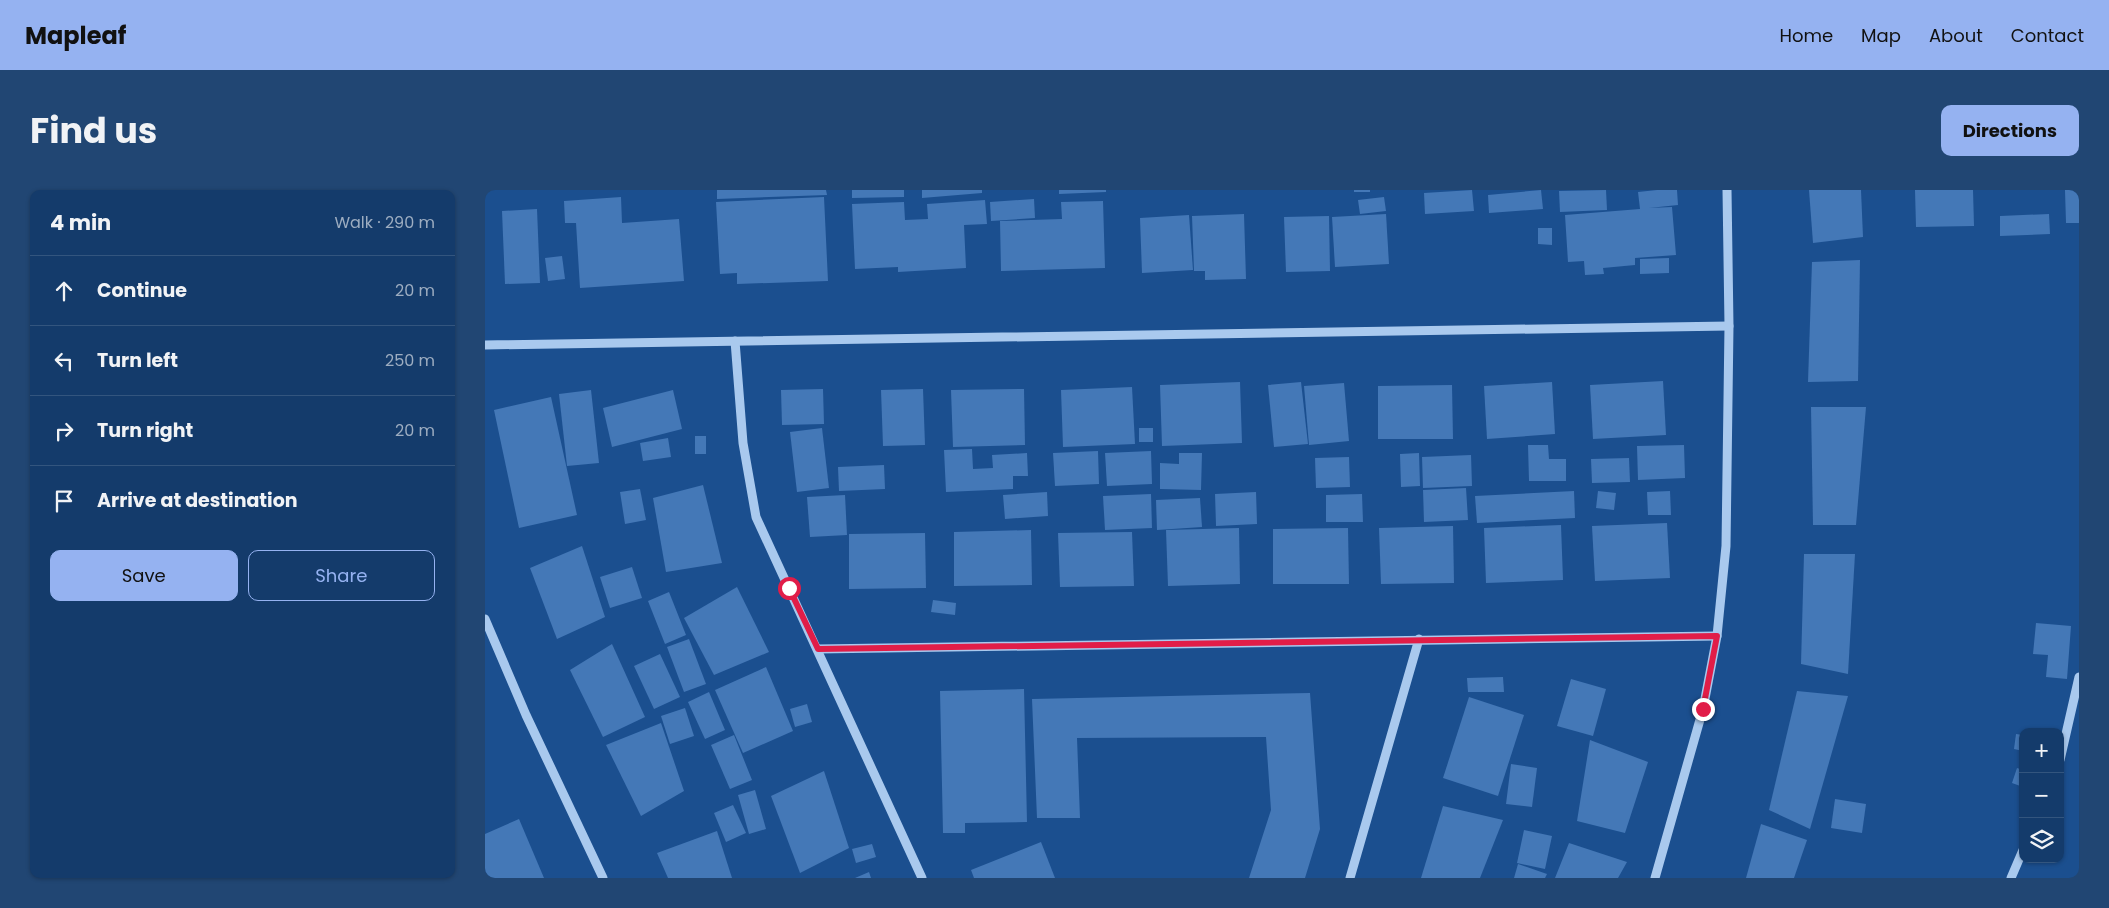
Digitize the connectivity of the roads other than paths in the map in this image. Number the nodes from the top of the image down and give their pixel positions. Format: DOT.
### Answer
graph roads {
  1 [pos="1727,190"];
  2 [pos="1729,326"];
  3 [pos="735,342"];
  4 [pos="485,345"];
  5 [pos="485,619"];
  6 [pos="1717,636"];
  7 [pos="1419,639"];
  8 [pos="818,649"];
  9 [pos="2079,677"];
  10 [pos="2064,743"];
  11 [pos="2019,859"];
  12 [pos="603,878"];
  13 [pos="921,878"];
  14 [pos="1350,878"];
  15 [pos="1655,878"];
  16 [pos="2011,878"];
  1 -- 2 [label="street"];
  2 -- 3 [label="street"];
  2 -- 6 [label="street"];
  3 -- 4 [label="street"];
  3 -- 8 [label="street"];
  5 -- 12 [label="street"];
  6 -- 7 [label="street"];
  6 -- 15 [label="street"];
  7 -- 8 [label="street"];
  7 -- 14 [label="street"];
  8 -- 13 [label="street"];
  9 -- 10 [label="street"];
  11 -- 16 [label="street"];
}
